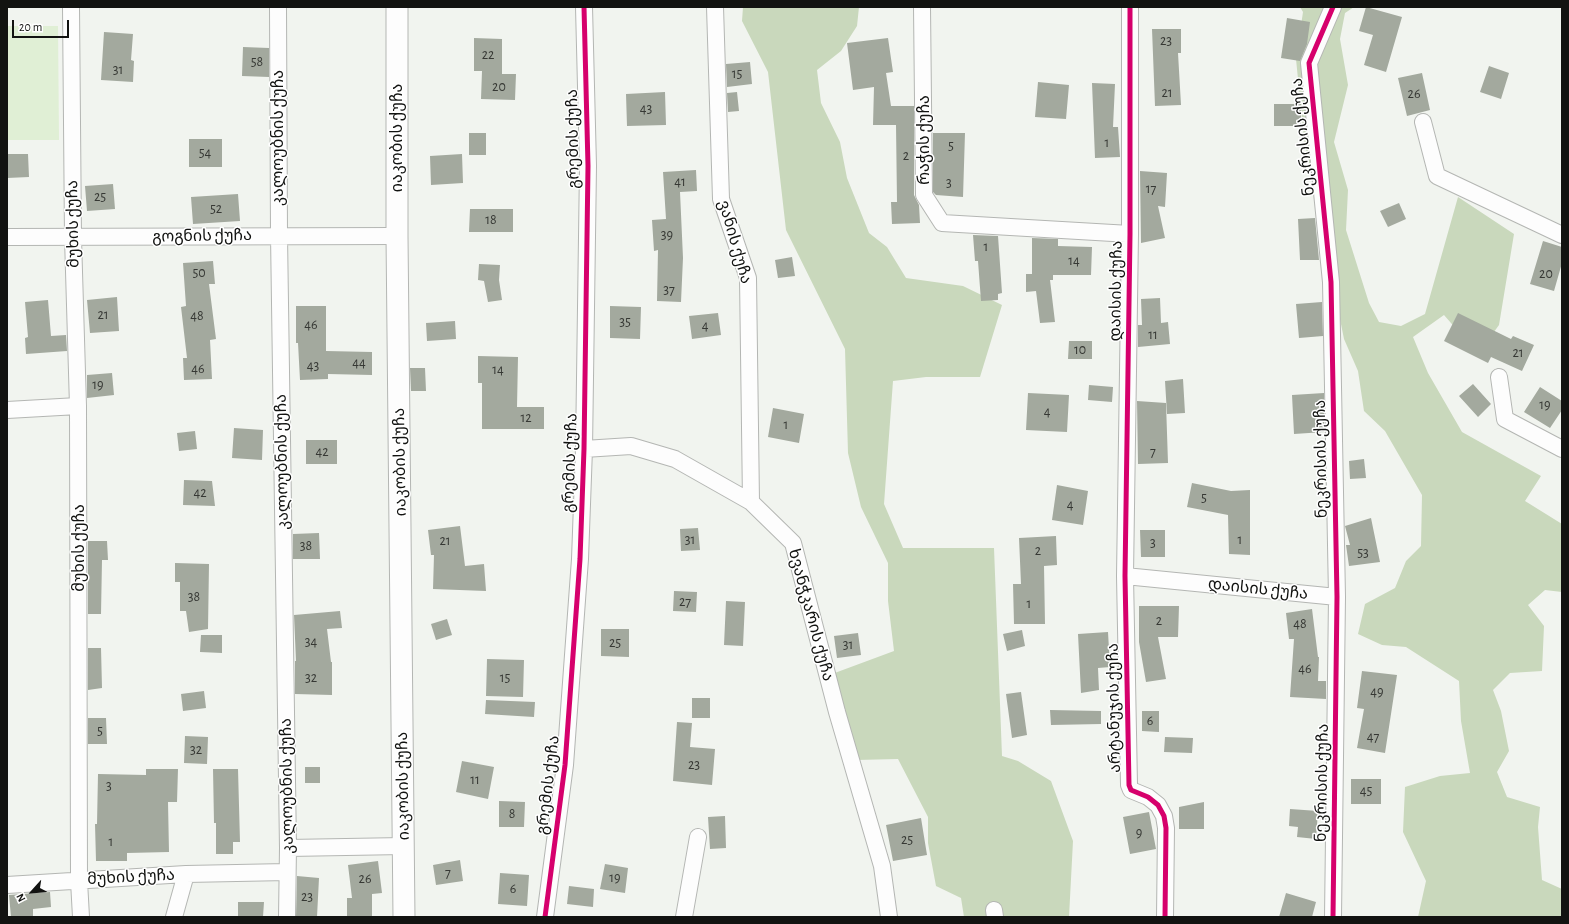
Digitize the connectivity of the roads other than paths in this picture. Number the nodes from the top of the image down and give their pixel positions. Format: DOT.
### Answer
graph roads {
  1 [pos="71,7"];
  2 [pos="278,7"];
  3 [pos="397,7"];
  4 [pos="584,7"];
  5 [pos="715,7"];
  6 [pos="922,7"];
  7 [pos="1130,7"];
  8 [pos="1333,7"];
  9 [pos="1423,122"];
  10 [pos="1130,234"];
  11 [pos="278,235"];
  12 [pos="1562,235"];
  13 [pos="397,236"];
  14 [pos="7,237"];
  15 [pos="73,238"];
  16 [pos="1499,377"];
  17 [pos="78,406"];
  18 [pos="7,410"];
  19 [pos="584,449"];
  20 [pos="1562,449"];
  21 [pos="751,502"];
  22 [pos="1125,576"];
  23 [pos="1337,597"];
  24 [pos="698,837"];
  25 [pos="404,846"];
  26 [pos="288,848"];
  27 [pos="287,872"];
  28 [pos="186,874"];
  29 [pos="79,881"];
  30 [pos="7,885"];
  31 [pos="81,917"];
  32 [pos="174,917"];
  33 [pos="287,917"];
  34 [pos="404,917"];
  35 [pos="545,917"];
  36 [pos="684,917"];
  37 [pos="889,917"];
  38 [pos="1164,917"];
  39 [pos="1333,917"];
  1 -- 15 [label="street, მუხის ქუჩა"];
  2 -- 11 [label="street, კალოუბნის ქუჩა"];
  3 -- 13 [label="street, იაკობის ქუჩა"];
  4 -- 19 [label="street, გრემის ქუჩა"];
  5 -- 21 [label="street, ვანის ქუჩა"];
  6 -- 10 [label="street, რაჭის ქუჩა"];
  7 -- 10 [label="street, დაისის ქუჩა"];
  8 -- 23 [label="street, ნეკრისის ქუჩა"];
  9 -- 12 [label="street"];
  10 -- 22 [label="street, დაისის ქუჩა"];
  11 -- 13 [label="street, გოგნის ქუჩა"];
  11 -- 15 [label="street, გოგნის ქუჩა"];
  11 -- 26 [label="street, კალოუბნის ქუჩა"];
  13 -- 25 [label="street, იაკობის ქუჩა"];
  14 -- 15 [label="street, გოგნის ქუჩა"];
  15 -- 17 [label="street, მუხის ქუჩა"];
  16 -- 20 [label="street"];
  17 -- 18 [label="street"];
  17 -- 29 [label="street, მუხის ქუჩა"];
  19 -- 21 [label="street, ხვანჭკარის ქუჩა"];
  19 -- 35 [label="street, გრემის ქუჩა"];
  21 -- 37 [label="street, ხვანჭკარის ქუჩა"];
  22 -- 23 [label="street, დაისის ქუჩა"];
  22 -- 38 [label="street, არტანუჯის ქუჩა"];
  23 -- 39 [label="street, ნეკრისის ქუჩა"];
  24 -- 36 [label="street"];
  25 -- 26 [label="street"];
  25 -- 34 [label="street, იაკობის ქუჩა"];
  26 -- 27 [label="street, კალოუბნის ქუჩა"];
  27 -- 28 [label="street, მუხის ქუჩა"];
  27 -- 33 [label="street, კალოუბნის ქუჩა"];
  28 -- 29 [label="street, მუხის ქუჩა"];
  28 -- 32 [label="street"];
  29 -- 30 [label="street"];
  29 -- 31 [label="street"];
}
